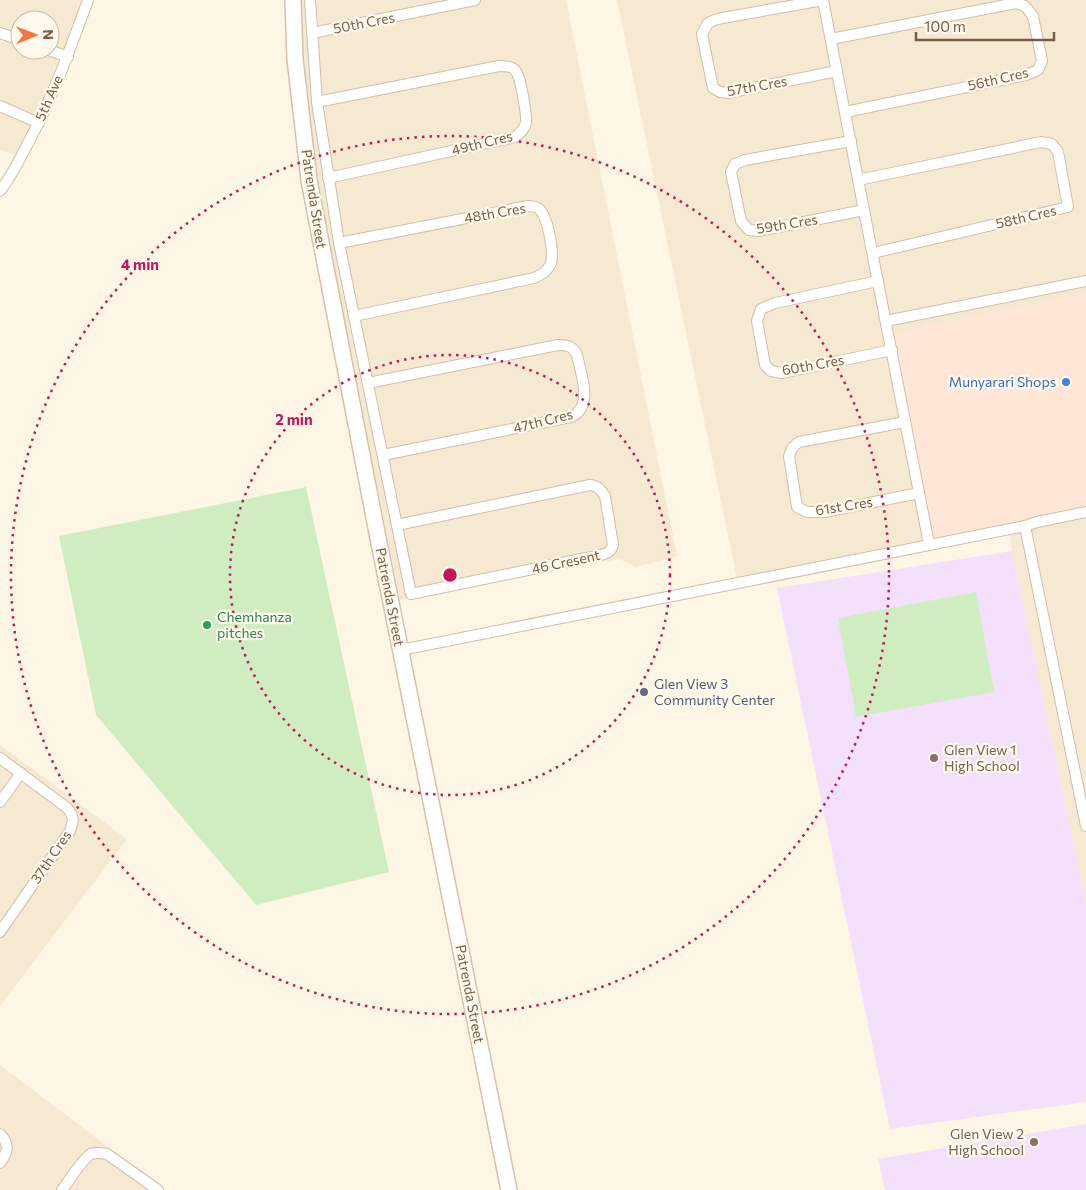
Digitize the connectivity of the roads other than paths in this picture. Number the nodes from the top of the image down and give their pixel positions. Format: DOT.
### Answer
graph roads {
  1 [pos="88,0"];
  2 [pos="293,0"];
  3 [pos="310,0"];
  4 [pos="475,0"];
  5 [pos="823,0"];
  6 [pos="312,33"];
  7 [pos="831,39"];
  8 [pos="60,54"];
  9 [pos="68,57"];
  10 [pos="837,71"];
  11 [pos="317,102"];
  12 [pos="0,106"];
  13 [pos="845,112"];
  14 [pos="39,123"];
  15 [pos="851,141"];
  16 [pos="328,178"];
  17 [pos="858,180"];
  18 [pos="0,191"];
  19 [pos="864,210"];
  20 [pos="339,243"];
  21 [pos="872,253"];
  22 [pos="1086,281"];
  23 [pos="878,282"];
  24 [pos="354,316"];
  25 [pos="886,321"];
  26 [pos="892,350"];
  27 [pos="368,384"];
  28 [pos="905,422"];
  29 [pos="383,455"];
  30 [pos="919,492"];
  31 [pos="1086,512"];
  32 [pos="397,525"];
  33 [pos="1025,526"];
  34 [pos="929,544"];
  35 [pos="401,650"];
  36 [pos="0,758"];
  37 [pos="21,773"];
  38 [pos="0,802"];
  39 [pos="1086,826"];
  40 [pos="0,932"];
  41 [pos="0,1134"];
  42 [pos="0,1163"];
  43 [pos="156,1189"];
  44 [pos="62,1190"];
  45 [pos="510,1190"];
  1 -- 9 [label="street, 5th Ave"];
  2 -- 35 [label="street, Patrenda Street"];
  3 -- 6 [label="street"];
  4 -- 6 [label="street, 50th Cres"];
  5 -- 7 [label="street"];
  5 -- 10 [label="street, 57th Cres"];
  6 -- 11 [label="street"];
  7 -- 10 [label="street"];
  7 -- 13 [label="street, 56th Cres"];
  8 -- 9 [label="street"];
  9 -- 14 [label="street, 5th Ave"];
  10 -- 13 [label="street"];
  11 -- 16 [label="street"];
  11 -- 16 [label="street, 49th Cres"];
  12 -- 14 [label="street"];
  13 -- 15 [label="street"];
  14 -- 18 [label="street, 5th Ave"];
  15 -- 17 [label="street"];
  15 -- 19 [label="street, 59th Cres"];
  16 -- 20 [label="street"];
  17 -- 19 [label="street"];
  17 -- 21 [label="street, 58th Cres"];
  19 -- 21 [label="street"];
  20 -- 24 [label="street"];
  20 -- 24 [label="street, 48th Cres"];
  21 -- 23 [label="street"];
  22 -- 25 [label="street"];
  23 -- 25 [label="street"];
  23 -- 26 [label="street, 60th Cres"];
  24 -- 27 [label="street"];
  25 -- 26 [label="street"];
  26 -- 28 [label="street"];
  27 -- 29 [label="street"];
  27 -- 29 [label="street, 47th Cres"];
  28 -- 30 [label="street"];
  28 -- 30 [label="street, 61st Cres"];
  29 -- 32 [label="street"];
  30 -- 34 [label="street"];
  31 -- 33 [label="street"];
  32 -- 32 [label="street, 46 Cresent"];
  33 -- 34 [label="street"];
  33 -- 39 [label="street"];
  34 -- 35 [label="street"];
  35 -- 45 [label="street, Patrenda Street"];
  36 -- 37 [label="street"];
  37 -- 38 [label="street"];
  37 -- 40 [label="street, 37th Cres"];
  41 -- 42 [label="street"];
  43 -- 44 [label="street"];
}
